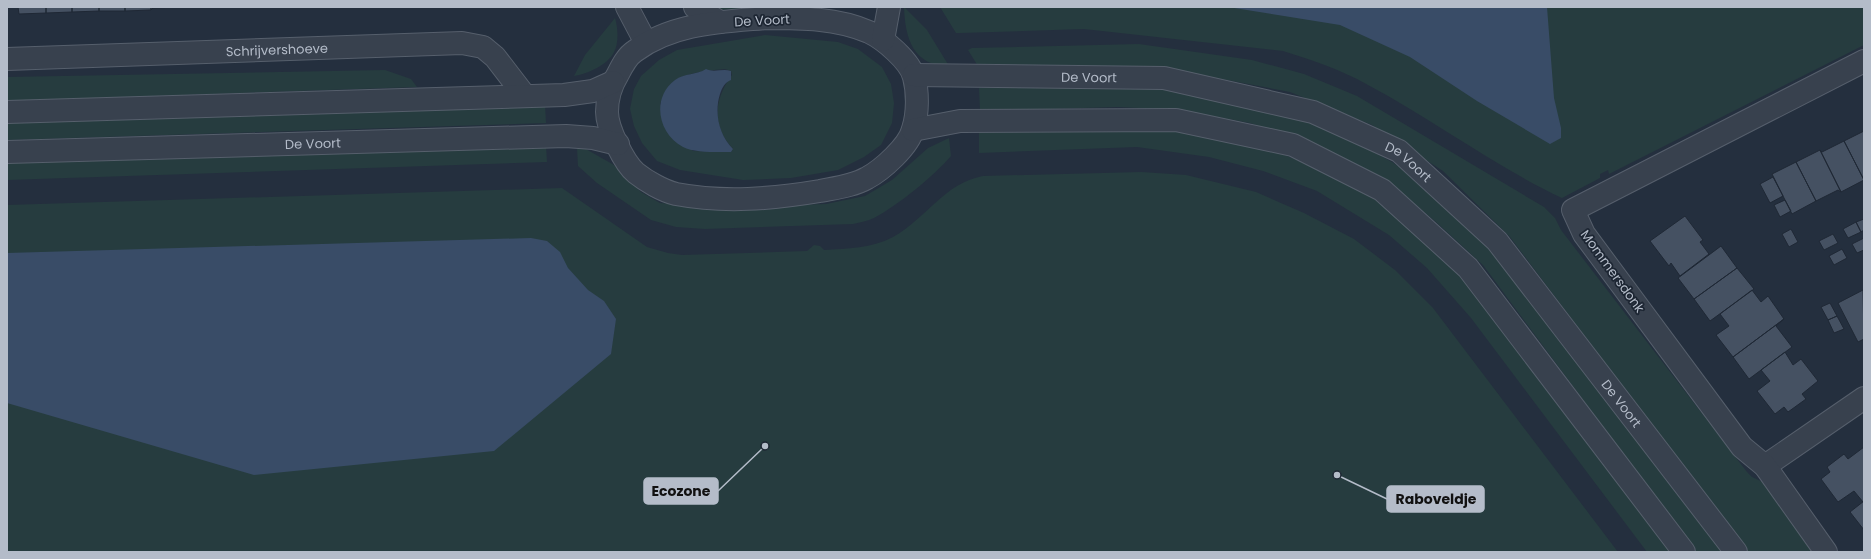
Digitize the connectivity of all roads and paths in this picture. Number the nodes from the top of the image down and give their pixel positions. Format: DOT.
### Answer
graph roads {
  1 [pos="627,7"];
  2 [pos="695,7"];
  3 [pos="889,7"];
  4 [pos="833,14"];
  5 [pos="720,22"];
  6 [pos="883,40"];
  7 [pos="646,44"];
  8 [pos="7,59"];
  9 [pos="1864,61"];
  10 [pos="914,75"];
  11 [pos="613,82"];
  12 [pos="525,96"];
  13 [pos="7,112"];
  14 [pos="913,130"];
  15 [pos="618,144"];
  16 [pos="7,152"];
  17 [pos="1864,398"];
  18 [pos="1765,466"];
  19 [pos="1684,552"];
  20 [pos="1736,552"];
  21 [pos="1826,552"];
  1 -- 7 [label="street"];
  2 -- 5 [label="street"];
  3 -- 6 [label="street"];
  4 -- 5 [label="street, De Voort"];
  4 -- 6 [label="street, De Voort"];
  5 -- 7 [label="street, De Voort"];
  6 -- 10 [label="street, De Voort"];
  7 -- 11 [label="street, De Voort"];
  8 -- 12 [label="street, Schrijvershoeve"];
  9 -- 18 [label="street, Mommersdonk"];
  10 -- 14 [label="street, De Voort"];
  10 -- 20 [label="street, De Voort"];
  11 -- 12 [label="street"];
  11 -- 15 [label="street, De Voort"];
  12 -- 13 [label="street"];
  14 -- 15 [label="street, De Voort"];
  14 -- 19 [label="street"];
  15 -- 16 [label="street, De Voort"];
  17 -- 18 [label="street"];
  18 -- 21 [label="street, Mommersdonk"];
}
